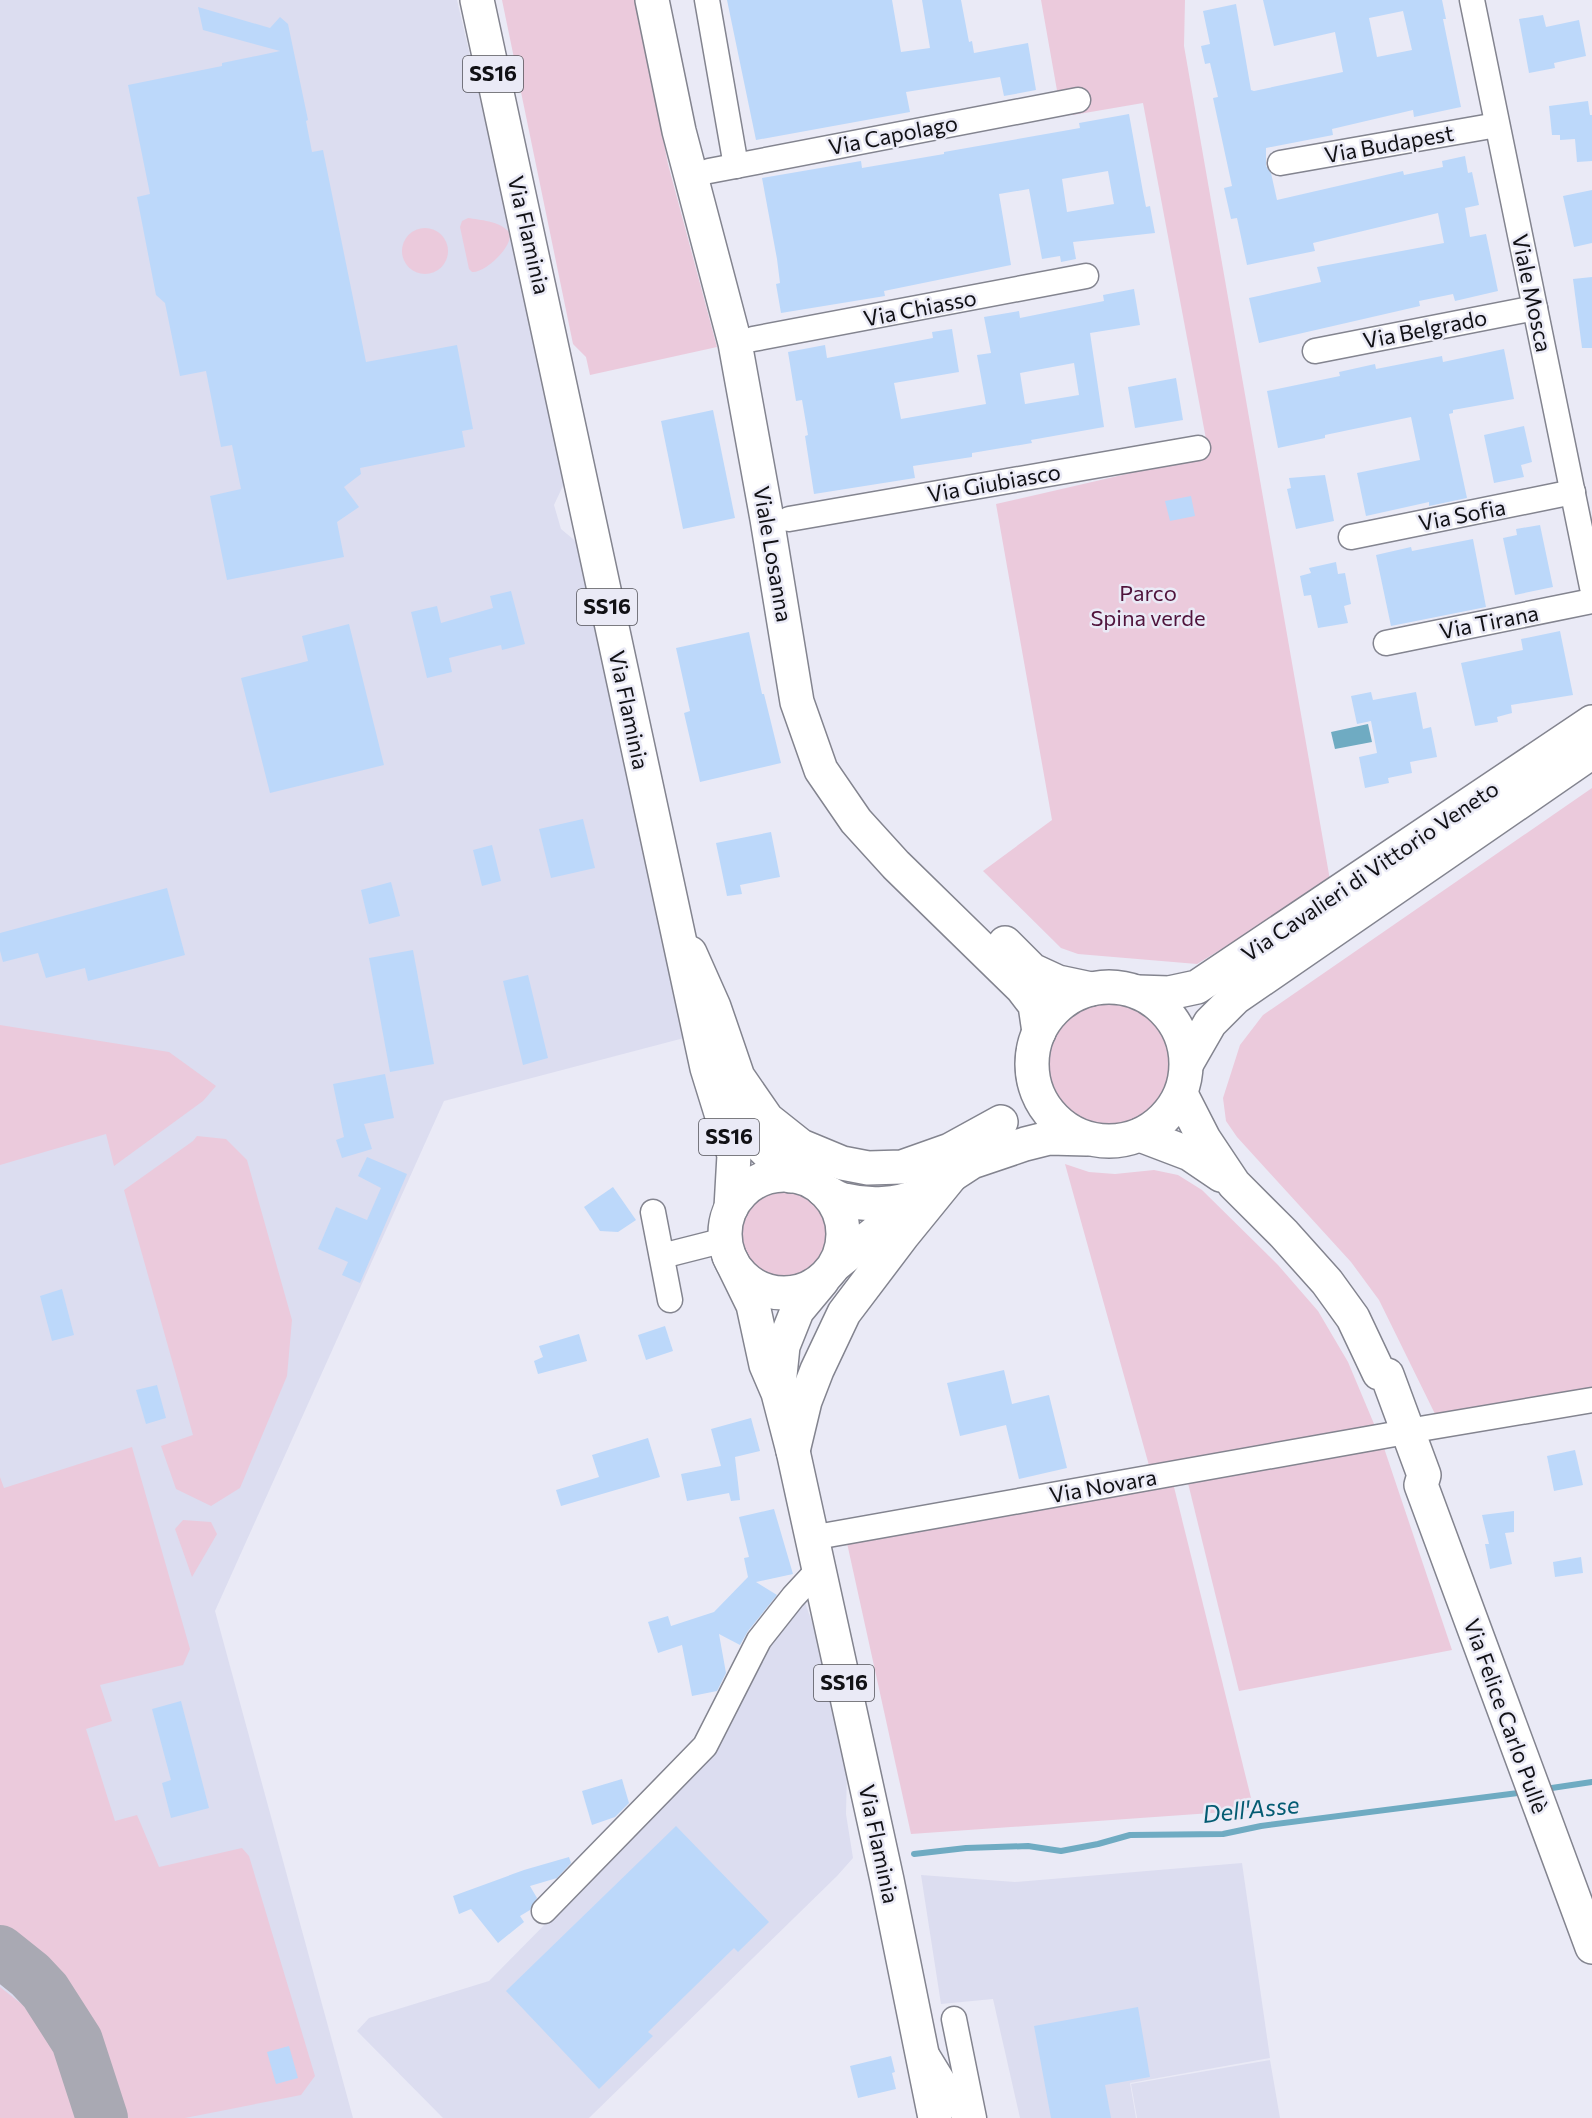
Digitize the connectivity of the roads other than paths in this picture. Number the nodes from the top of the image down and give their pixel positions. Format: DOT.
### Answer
graph roads {
  1 [pos="477,0"];
  2 [pos="652,0"];
  3 [pos="674,0"];
  4 [pos="707,0"];
  5 [pos="1472,0"];
  6 [pos="1078,100"];
  7 [pos="1497,125"];
  8 [pos="1280,163"];
  9 [pos="722,168"];
  10 [pos="1086,276"];
  11 [pos="1535,308"];
  12 [pos="753,339"];
  13 [pos="1316,351"];
  14 [pos="1198,448"];
  15 [pos="1573,492"];
  16 [pos="789,519"];
  17 [pos="1351,537"];
  18 [pos="1592,587"];
  19 [pos="1592,601"];
  20 [pos="1386,643"];
  21 [pos="1592,722"];
  22 [pos="1592,752"];
  23 [pos="675,921"];
  24 [pos="1091,988"];
  25 [pos="1138,992"];
  26 [pos="1039,1032"];
  27 [pos="707,1068"];
  28 [pos="1033,1076"];
  29 [pos="1184,1079"];
  30 [pos="1001,1122"];
  31 [pos="1140,1135"];
  32 [pos="1096,1140"];
  33 [pos="792,1176"];
  34 [pos="950,1176"];
  35 [pos="1234,1184"];
  36 [pos="823,1190"];
  37 [pos="731,1208"];
  38 [pos="653,1212"];
  39 [pos="727,1248"];
  40 [pos="662,1257"];
  41 [pos="832,1269"];
  42 [pos="670,1300"];
  43 [pos="778,1393"];
  44 [pos="1592,1400"];
  45 [pos="1401,1433"];
  46 [pos="793,1451"];
  47 [pos="811,1538"];
  48 [pos="818,1570"];
  49 [pos="544,1911"];
  50 [pos="1592,1947"];
  51 [pos="954,2019"];
  52 [pos="919,2042"];
  53 [pos="935,2118"];
  54 [pos="966,2118"];
  55 [pos="974,2118"];
  1 -- 23 [label="main road, Via Flaminia / SS16"];
  2 -- 26 [label="main road, Viale Losanna"];
  3 -- 9 [label="main road, Viale Losanna"];
  4 -- 9 [label="street, Viale Losanna"];
  5 -- 7 [label="street, Viale Mosca"];
  6 -- 9 [label="street, Via Capolago"];
  7 -- 8 [label="street, Via Budapest"];
  7 -- 11 [label="street, Viale Mosca"];
  9 -- 12 [label="main road, Viale Losanna"];
  10 -- 12 [label="street, Via Chiasso"];
  11 -- 13 [label="street, Via Belgrado"];
  11 -- 15 [label="street, Viale Mosca"];
  12 -- 16 [label="main road, Viale Losanna"];
  14 -- 16 [label="street, Via Giubiasco"];
  15 -- 17 [label="street, Via Sofia"];
  15 -- 18 [label="street, Viale Mosca"];
  16 -- 24 [label="main road, Viale Losanna"];
  19 -- 20 [label="street, Via Tirana"];
  21 -- 25 [label="main road, Via Cavalieri di Vittorio Veneto"];
  22 -- 29 [label="main road, Via Cavalieri di Vittorio Veneto"];
  23 -- 27 [label="main road, Via Flaminia / SS16"];
  23 -- 30 [label="main road"];
  24 -- 25 [label="main road, Via Cavalieri di Vittorio Veneto"];
  24 -- 26 [label="main road, Via Cavalieri di Vittorio Veneto"];
  25 -- 29 [label="main road, Via Cavalieri di Vittorio Veneto"];
  26 -- 28 [label="main road, Via Cavalieri di Vittorio Veneto"];
  27 -- 33 [label="main road"];
  27 -- 37 [label="main road, Via Flaminia / SS16"];
  28 -- 30 [label="main road"];
  28 -- 32 [label="main road, Via Cavalieri di Vittorio Veneto"];
  29 -- 31 [label="main road, Via Cavalieri di Vittorio Veneto"];
  29 -- 35 [label="main road, Via Felice Carlo Pullè"];
  30 -- 34 [label="main road"];
  31 -- 32 [label="main road, Via Cavalieri di Vittorio Veneto"];
  31 -- 35 [label="main road, Via Felice Carlo Pullè"];
  32 -- 34 [label="main road"];
  33 -- 36 [label="main road"];
  33 -- 37 [label="main road"];
  34 -- 36 [label="main road"];
  34 -- 41 [label="main road"];
  34 -- 46 [label="main road"];
  35 -- 45 [label="main road, Via Felice Carlo Pullè"];
  36 -- 41 [label="main road"];
  37 -- 39 [label="main road"];
  38 -- 40 [label="street"];
  39 -- 40 [label="street"];
  39 -- 41 [label="main road"];
  39 -- 43 [label="main road, Via Flaminia / SS16"];
  40 -- 42 [label="street"];
  41 -- 43 [label="main road, Via Flaminia"];
  43 -- 46 [label="main road, Via Flaminia / SS16"];
  44 -- 45 [label="street, Via Novara"];
  45 -- 47 [label="street, Via Novara"];
  45 -- 50 [label="main road, Via Felice Carlo Pullè"];
  46 -- 47 [label="main road, Via Flaminia / SS16"];
  47 -- 48 [label="main road, Via Flaminia / SS16"];
  48 -- 49 [label="street"];
  48 -- 52 [label="main road, Via Flaminia / SS16"];
  51 -- 55 [label="street"];
  52 -- 53 [label="main road, Via Flaminia / SS16"];
  52 -- 54 [label="street"];
}
